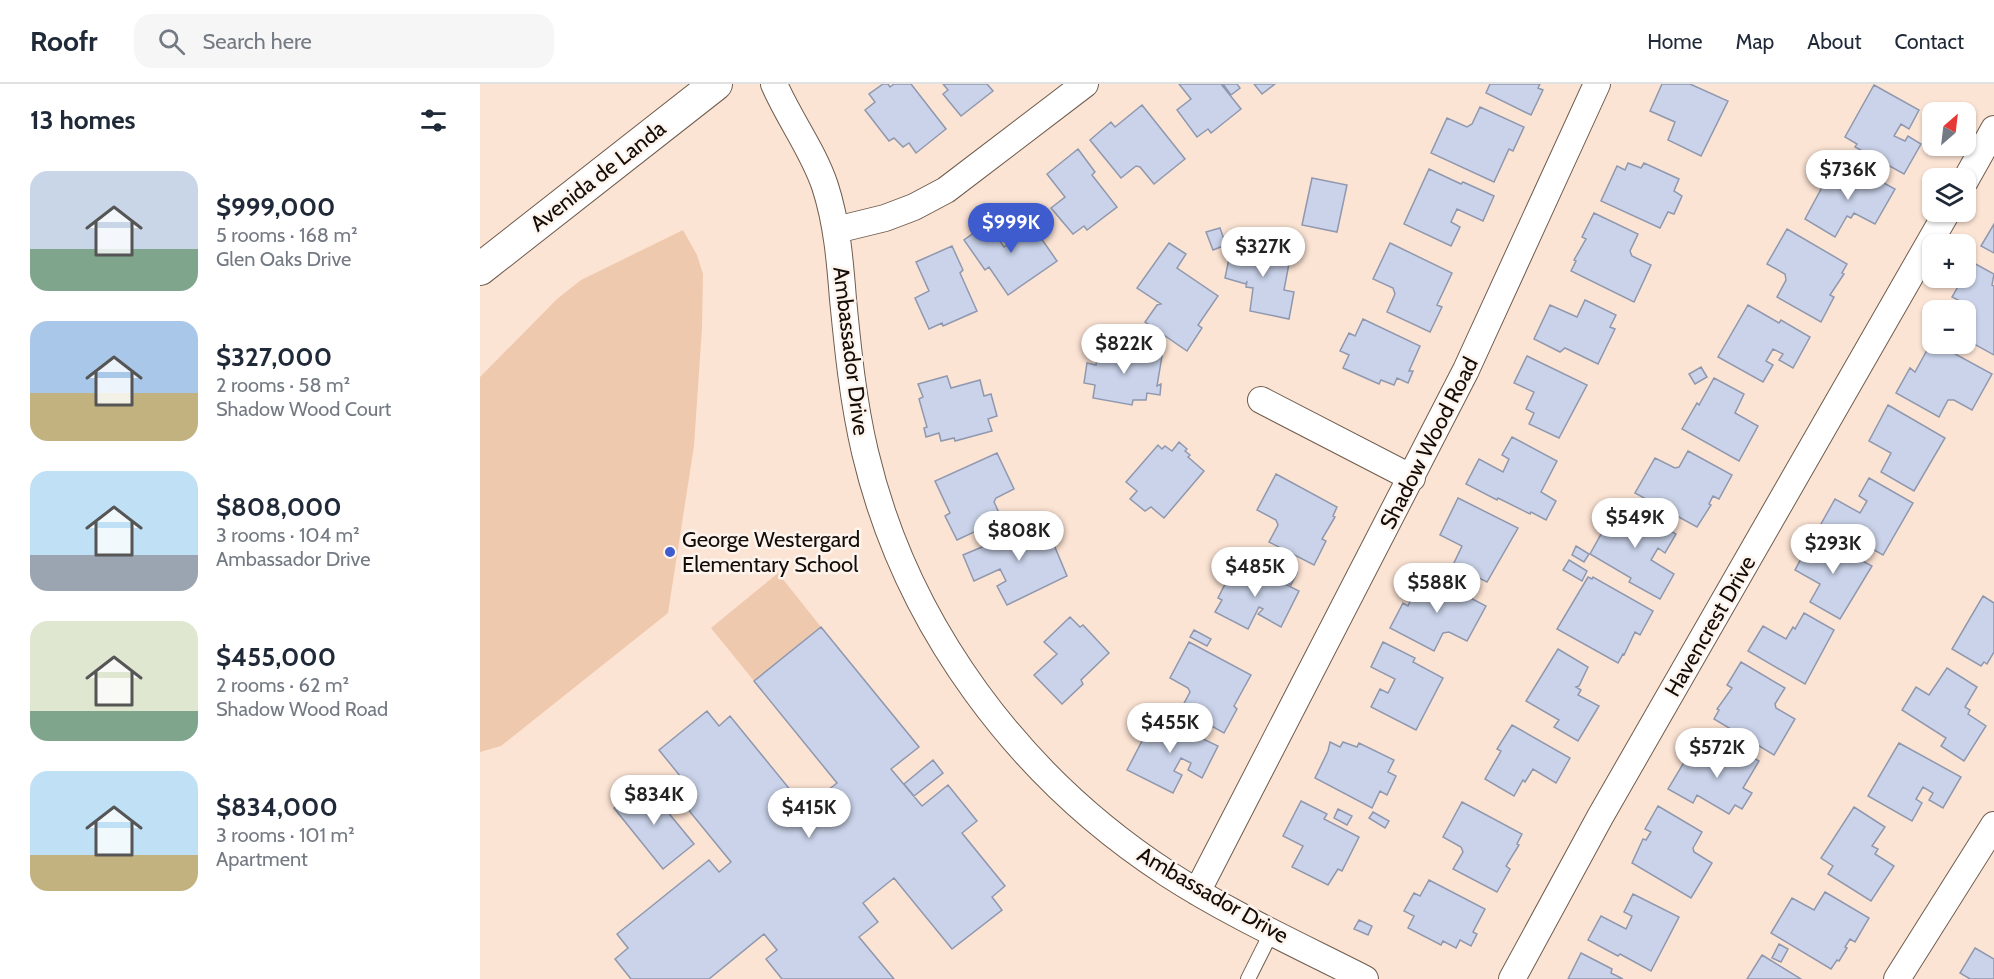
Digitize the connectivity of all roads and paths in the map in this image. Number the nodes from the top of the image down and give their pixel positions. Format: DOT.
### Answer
graph roads {
  1 [pos="717,84"];
  2 [pos="774,84"];
  3 [pos="1084,84"];
  4 [pos="1597,84"];
  5 [pos="1994,129"];
  6 [pos="1972,168"];
  7 [pos="1941,222"];
  8 [pos="836,230"];
  9 [pos="480,269"];
  10 [pos="1261,400"];
  11 [pos="1412,478"];
  12 [pos="1994,825"];
  13 [pos="1197,892"];
  14 [pos="1272,931"];
  15 [pos="1248,979"];
  16 [pos="1365,979"];
  17 [pos="1512,979"];
  18 [pos="1897,979"];
  1 -- 9 [label="street, Avenida de Landa"];
  2 -- 8 [label="street, Ambassador Drive"];
  3 -- 8 [label="street"];
  4 -- 11 [label="street, Shadow Wood Road"];
  5 -- 6 [label="street"];
  7 -- 17 [label="street, Havencrest Drive"];
  8 -- 13 [label="street, Ambassador Drive"];
  10 -- 11 [label="street"];
  11 -- 13 [label="street, Shadow Wood Road"];
  12 -- 18 [label="street"];
  13 -- 14 [label="street, Ambassador Drive"];
  14 -- 15 [label="lane"];
  14 -- 16 [label="street, Ambassador Drive"];
}
